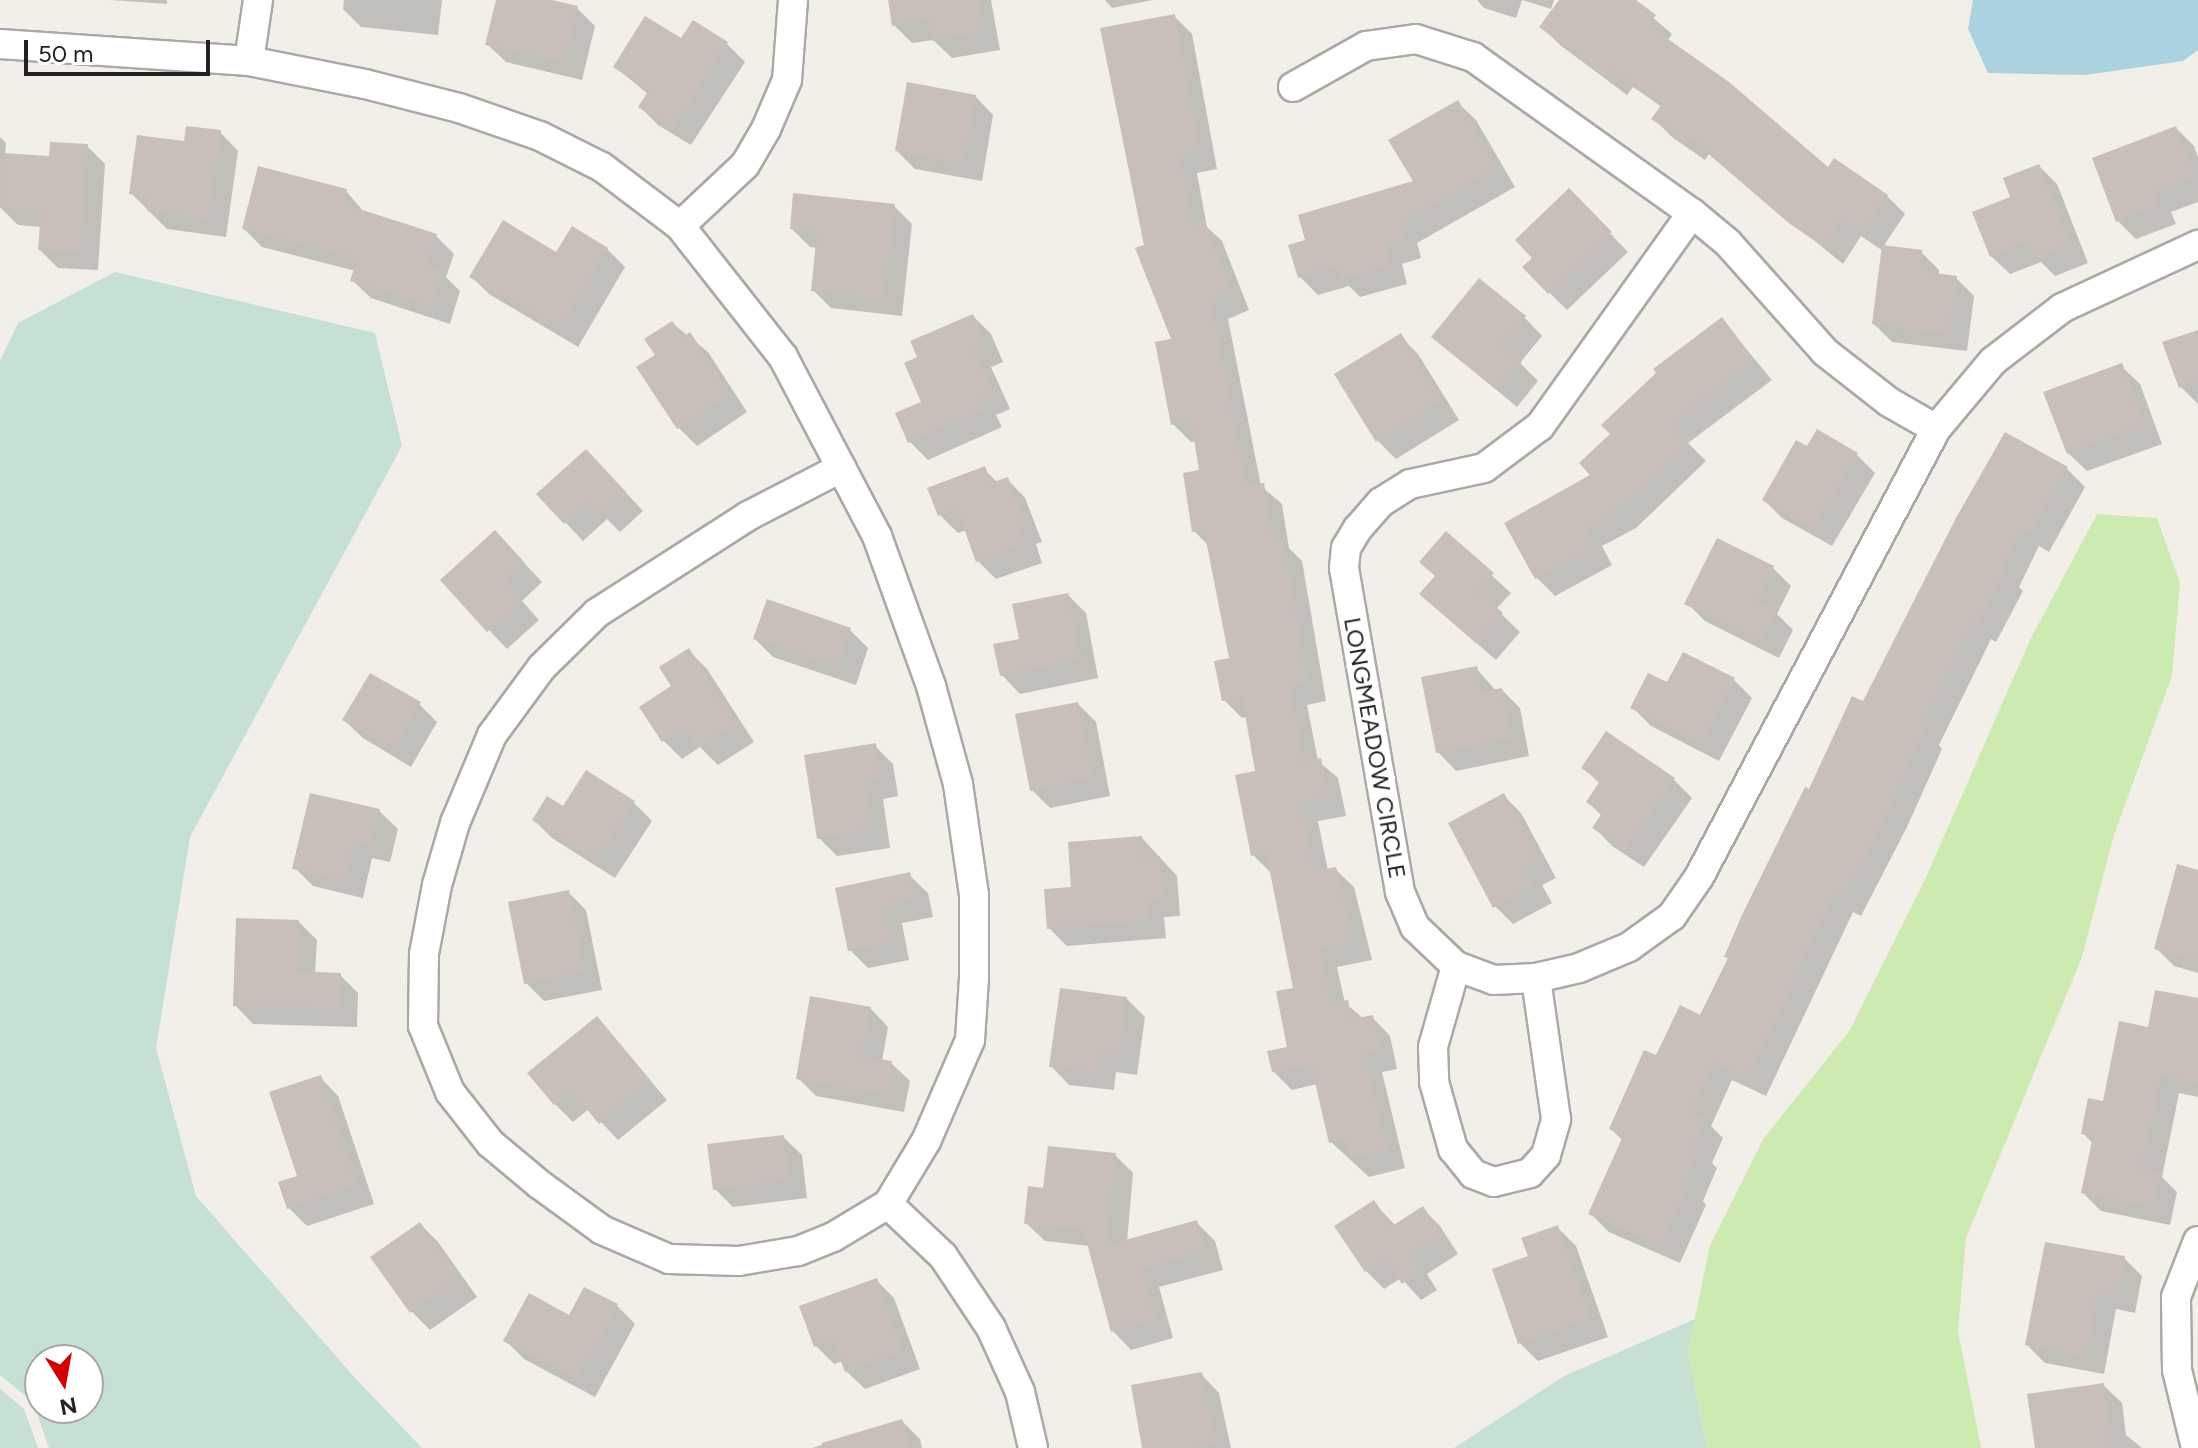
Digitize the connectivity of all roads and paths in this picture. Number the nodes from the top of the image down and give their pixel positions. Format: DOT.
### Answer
graph roads {
  1 [pos="258,0"];
  2 [pos="793,0"];
  3 [pos="0,44"];
  4 [pos="249,61"];
  5 [pos="1293,87"];
  6 [pos="1692,213"];
  7 [pos="680,226"];
  8 [pos="2198,245"];
  9 [pos="1936,429"];
  10 [pos="841,468"];
  11 [pos="1456,966"];
  12 [pos="1536,978"];
  13 [pos="888,1204"];
  14 [pos="2198,1241"];
  15 [pos="1033,1448"];
  16 [pos="2196,1448"];
  1 -- 4 [label="street"];
  2 -- 7 [label="street"];
  3 -- 4 [label="street"];
  4 -- 7 [label="street"];
  5 -- 6 [label="street"];
  6 -- 9 [label="street"];
  6 -- 11 [label="street, LONGMEADOW CIRCLE"];
  7 -- 10 [label="street"];
  8 -- 9 [label="street, LONGMEADOW CIRCLE"];
  9 -- 12 [label="street, LONGMEADOW CIRCLE"];
  10 -- 13 [label="street"];
  10 -- 13 [label="street"];
  11 -- 12 [label="street, LONGMEADOW CIRCLE"];
  11 -- 12 [label="street"];
  13 -- 15 [label="street"];
  14 -- 16 [label="street"];
}
